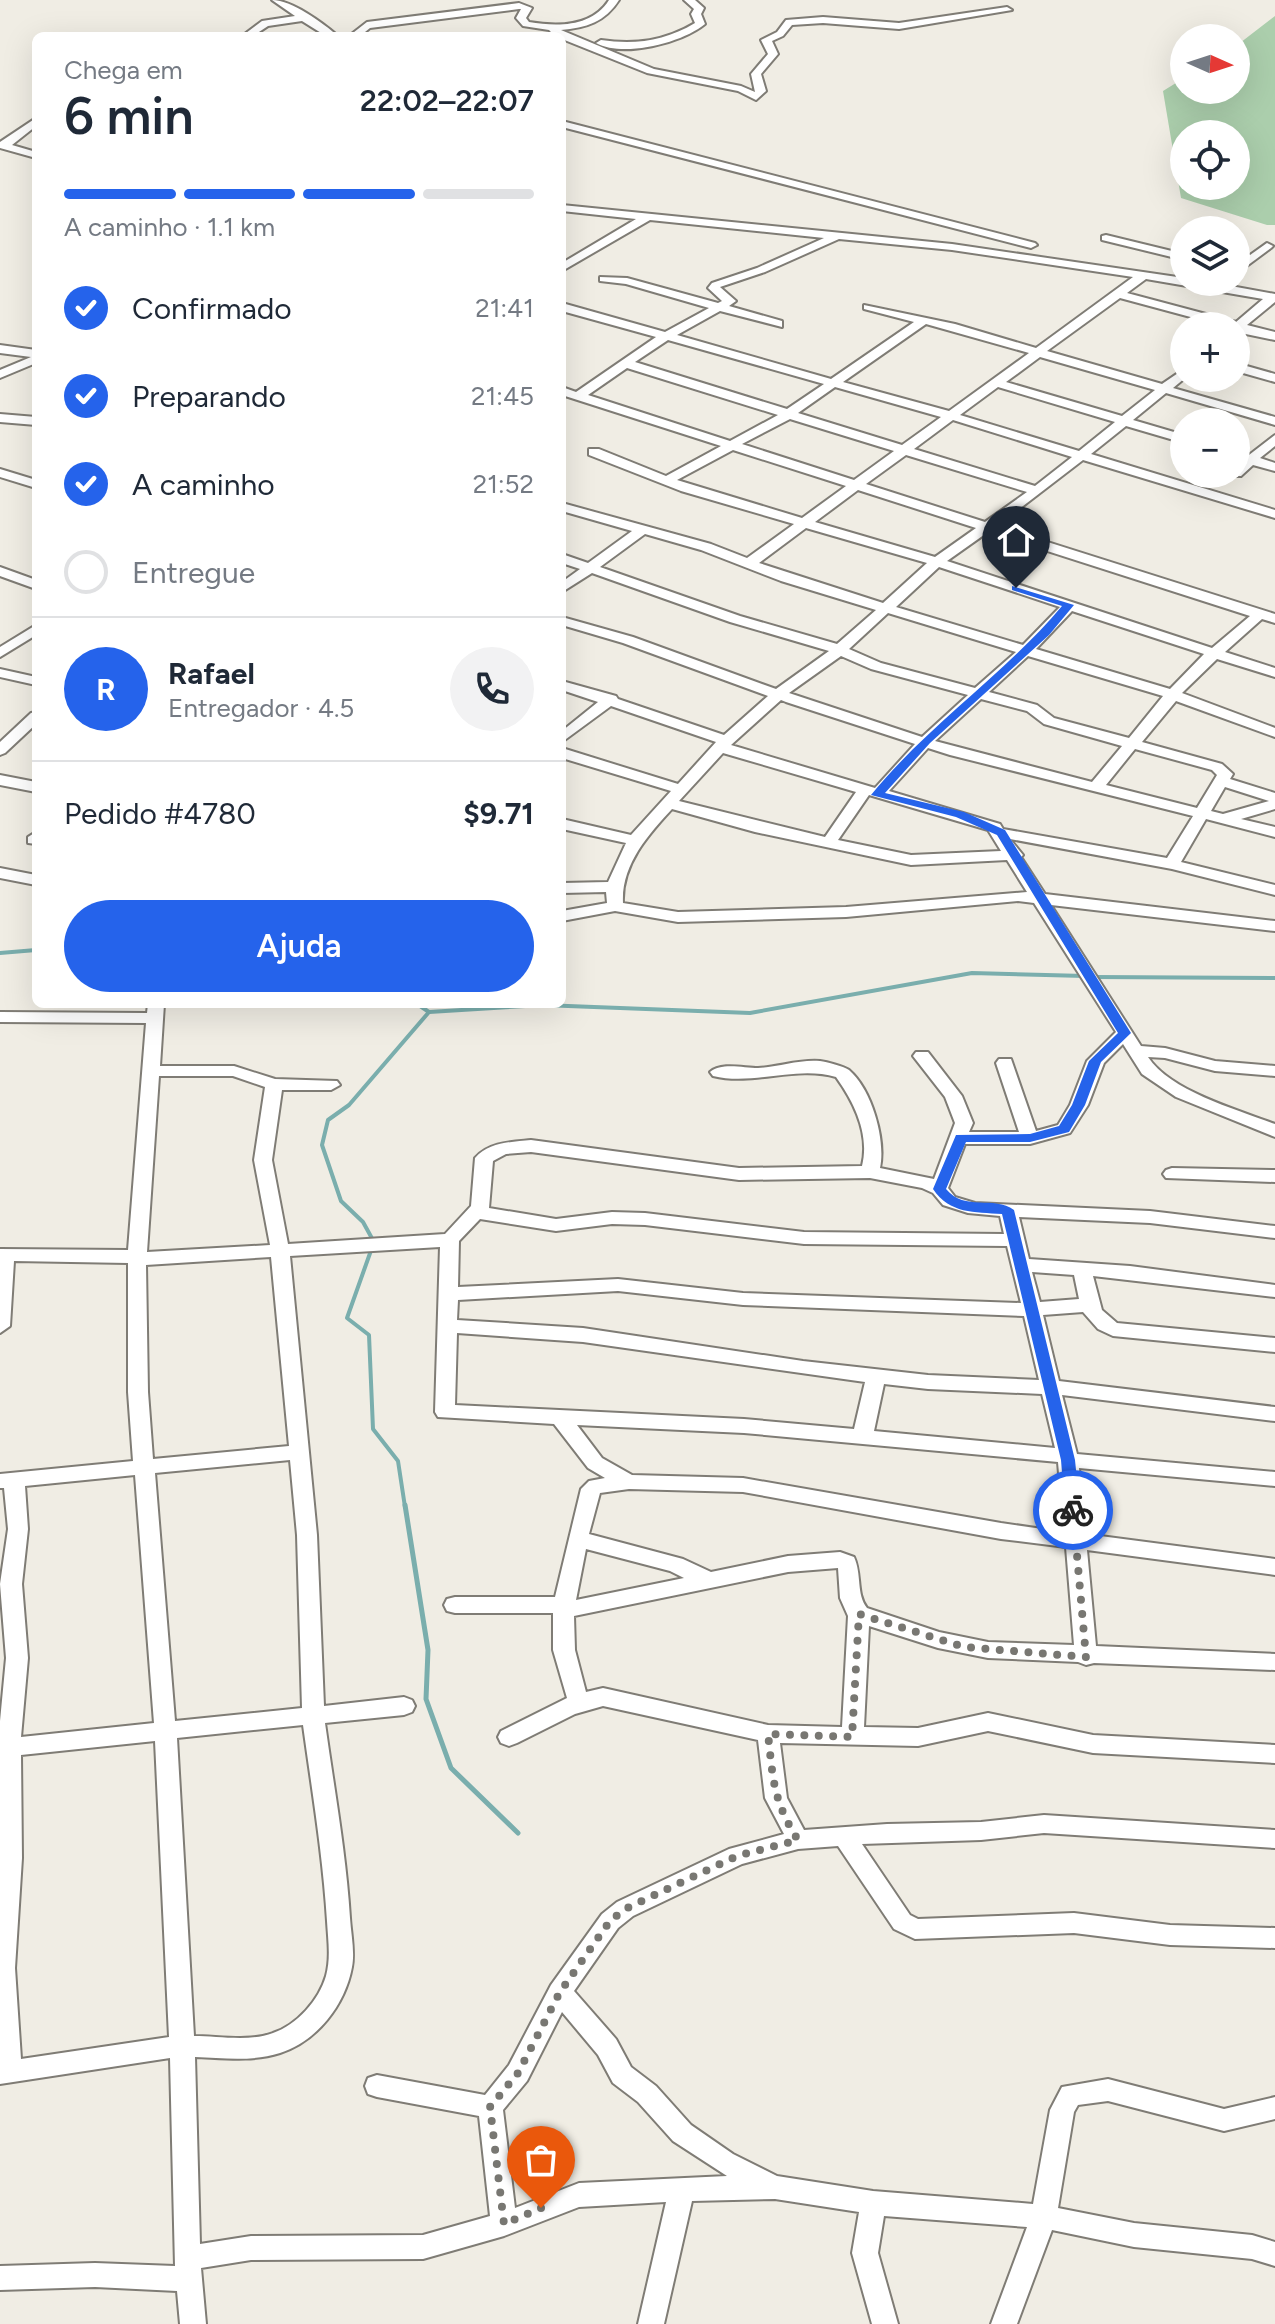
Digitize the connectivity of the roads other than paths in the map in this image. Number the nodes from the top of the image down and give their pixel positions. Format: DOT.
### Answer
graph roads {
  1 [pos="277,0"];
  2 [pos="614,0"];
  3 [pos="689,0"];
  4 [pos="1007,10"];
  5 [pos="307,17"];
  6 [pos="551,27"];
  7 [pos="253,32"];
  8 [pos="328,32"];
  9 [pos="359,32"];
  10 [pos="561,32"];
  11 [pos="566,35"];
  12 [pos="582,43"];
  13 [pos="32,124"];
  14 [pos="566,125"];
  15 [pos="1,149"];
  16 [pos="32,155"];
  17 [pos="566,208"];
  18 [pos="649,216"];
  19 [pos="839,236"];
  20 [pos="1106,238"];
  21 [pos="1267,246"];
  22 [pos="1170,254"];
  23 [pos="1250,259"];
  24 [pos="1094,265"];
  25 [pos="566,266"];
  26 [pos="1145,274"];
  27 [pos="1170,278"];
  28 [pos="604,279"];
  29 [pos="1250,292"];
  30 [pos="1118,294"];
  31 [pos="1274,298"];
  32 [pos="717,307"];
  33 [pos="868,307"];
  34 [pos="566,308"];
  35 [pos="1185,312"];
  36 [pos="1250,316"];
  37 [pos="923,321"];
  38 [pos="778,324"];
  39 [pos="1250,329"];
  40 [pos="671,336"];
  41 [pos="1275,336"];
  42 [pos="0,349"];
  43 [pos="1039,352"];
  44 [pos="32,355"];
  45 [pos="32,358"];
  46 [pos="627,364"];
  47 [pos="1250,371"];
  48 [pos="0,374"];
  49 [pos="1275,378"];
  50 [pos="832,382"];
  51 [pos="997,383"];
  52 [pos="1170,385"];
  53 [pos="1164,390"];
  54 [pos="566,392"];
  55 [pos="578,396"];
  56 [pos="787,415"];
  57 [pos="951,416"];
  58 [pos="0,418"];
  59 [pos="32,421"];
  60 [pos="1124,421"];
  61 [pos="1275,421"];
  62 [pos="1170,435"];
  63 [pos="1275,439"];
  64 [pos="733,446"];
  65 [pos="907,449"];
  66 [pos="594,452"];
  67 [pos="1079,455"];
  68 [pos="1251,460"];
  69 [pos="1275,467"];
  70 [pos="0,473"];
  71 [pos="669,479"];
  72 [pos="32,483"];
  73 [pos="857,486"];
  74 [pos="1220,488"];
  75 [pos="1037,491"];
  76 [pos="1213,494"];
  77 [pos="566,508"];
  78 [pos="1275,514"];
  79 [pos="807,524"];
  80 [pos="986,528"];
  81 [pos="642,530"];
  82 [pos="566,559"];
  83 [pos="937,562"];
  84 [pos="748,564"];
  85 [pos="590,568"];
  86 [pos="3,575"];
  87 [pos="32,584"];
  88 [pos="566,585"];
  89 [pos="1069,605"];
  90 [pos="888,606"];
  91 [pos="1267,617"];
  92 [pos="566,622"];
  93 [pos="32,632"];
  94 [pos="1028,649"];
  95 [pos="837,652"];
  96 [pos="0,653"];
  97 [pos="1219,653"];
  98 [pos="0,673"];
  99 [pos="1275,673"];
  100 [pos="32,680"];
  101 [pos="566,686"];
  102 [pos="780,693"];
  103 [pos="978,694"];
  104 [pos="1174,695"];
  105 [pos="611,699"];
  106 [pos="32,720"];
  107 [pos="1275,733"];
  108 [pos="566,735"];
  109 [pos="926,741"];
  110 [pos="1131,742"];
  111 [pos="723,744"];
  112 [pos="0,750"];
  113 [pos="566,754"];
  114 [pos="0,780"];
  115 [pos="1221,781"];
  116 [pos="32,786"];
  117 [pos="1097,786"];
  118 [pos="680,789"];
  119 [pos="871,793"];
  120 [pos="1275,798"];
  121 [pos="667,803"];
  122 [pos="1275,804"];
  123 [pos="1199,812"];
  124 [pos="1223,818"];
  125 [pos="566,825"];
  126 [pos="1275,832"];
  127 [pos="1001,833"];
  128 [pos="635,840"];
  129 [pos="829,842"];
  130 [pos="1015,855"];
  131 [pos="1172,864"];
  132 [pos="0,873"];
  133 [pos="32,879"];
  134 [pos="614,887"];
  135 [pos="566,888"];
  136 [pos="1275,890"];
  137 [pos="1042,899"];
  138 [pos="615,906"];
  139 [pos="566,915"];
  140 [pos="1275,926"];
  141 [pos="155,1011"];
  142 [pos="0,1017"];
  143 [pos="1125,1033"];
  144 [pos="1135,1051"];
  145 [pos="922,1056"];
  146 [pos="1005,1063"];
  147 [pos="152,1071"];
  148 [pos="1275,1071"];
  149 [pos="719,1072"];
  150 [pos="274,1084"];
  151 [pos="331,1085"];
  152 [pos="1275,1131"];
  153 [pos="961,1138"];
  154 [pos="1030,1138"];
  155 [pos="870,1172"];
  156 [pos="1172,1174"];
  157 [pos="1275,1176"];
  158 [pos="939,1189"];
  159 [pos="1008,1210"];
  160 [pos="477,1212"];
  161 [pos="1275,1232"];
  162 [pos="450,1240"];
  163 [pos="1015,1240"];
  164 [pos="280,1249"];
  165 [pos="2,1255"];
  166 [pos="137,1259"];
  167 [pos="1021,1265"];
  168 [pos="1082,1269"];
  169 [pos="1275,1291"];
  170 [pos="448,1294"];
  171 [pos="1089,1305"];
  172 [pos="1030,1308"];
  173 [pos="0,1326"];
  174 [pos="446,1326"];
  175 [pos="1275,1345"];
  176 [pos="876,1376"];
  177 [pos="1051,1387"];
  178 [pos="1275,1414"];
  179 [pos="560,1418"];
  180 [pos="863,1435"];
  181 [pos="297,1452"];
  182 [pos="1067,1458"];
  183 [pos="146,1468"];
  184 [pos="1275,1479"];
  185 [pos="7,1480"];
  186 [pos="629,1482"];
  187 [pos="578,1539"];
  188 [pos="1075,1539"];
  189 [pos="1275,1567"];
  190 [pos="706,1579"];
  191 [pos="455,1605"];
  192 [pos="566,1608"];
  193 [pos="859,1614"];
  194 [pos="1086,1657"];
  195 [pos="1275,1662"];
  196 [pos="579,1702"];
  197 [pos="404,1706"];
  198 [pos="313,1715"];
  199 [pos="165,1729"];
  200 [pos="768,1734"];
  201 [pos="509,1737"];
  202 [pos="852,1737"];
  203 [pos="6,1748"];
  204 [pos="1275,1754"];
  205 [pos="846,1839"];
  206 [pos="1275,1839"];
  207 [pos="798,1840"];
  208 [pos="1275,1938"];
  209 [pos="560,1992"];
  210 [pos="182,2046"];
  211 [pos="5,2073"];
  212 [pos="377,2086"];
  213 [pos="490,2107"];
  214 [pos="1275,2108"];
  215 [pos="775,2187"];
  216 [pos="682,2189"];
  217 [pos="873,2203"];
  218 [pos="1044,2217"];
  219 [pos="504,2224"];
  220 [pos="1275,2254"];
  221 [pos="188,2268"];
  222 [pos="0,2278"];
  223 [pos="193,2324"];
  224 [pos="651,2324"];
  225 [pos="885,2324"];
  226 [pos="1004,2324"];
  1 -- 5 [label="street"];
  2 -- 6 [label="street"];
  3 -- 12 [label="street"];
  4 -- 12 [label="street"];
  5 -- 7 [label="street"];
  5 -- 8 [label="street"];
  6 -- 9 [label="street"];
  6 -- 10 [label="street"];
  11 -- 12 [label="street"];
  13 -- 15 [label="street"];
  14 -- 24 [label="street"];
  15 -- 16 [label="street"];
  17 -- 18 [label="street"];
  18 -- 19 [label="street"];
  18 -- 25 [label="street"];
  19 -- 24 [label="street"];
  19 -- 32 [label="street"];
  20 -- 22 [label="street"];
  21 -- 23 [label="street"];
  24 -- 26 [label="street"];
  26 -- 27 [label="street"];
  26 -- 30 [label="street"];
  28 -- 32 [label="street"];
  29 -- 31 [label="street"];
  30 -- 35 [label="street"];
  30 -- 43 [label="street"];
  31 -- 36 [label="street"];
  32 -- 38 [label="street"];
  32 -- 40 [label="street"];
  33 -- 37 [label="street"];
  34 -- 40 [label="street"];
  37 -- 43 [label="street"];
  37 -- 50 [label="street"];
  39 -- 41 [label="street"];
  40 -- 46 [label="street"];
  40 -- 50 [label="street"];
  42 -- 44 [label="street"];
  43 -- 51 [label="street"];
  43 -- 53 [label="street"];
  45 -- 48 [label="street"];
  46 -- 55 [label="street"];
  46 -- 56 [label="street"];
  47 -- 49 [label="street"];
  50 -- 56 [label="street"];
  50 -- 57 [label="street"];
  51 -- 57 [label="street"];
  51 -- 60 [label="street"];
  52 -- 53 [label="street"];
  53 -- 60 [label="street"];
  53 -- 61 [label="street"];
  54 -- 55 [label="street"];
  55 -- 64 [label="street"];
  56 -- 64 [label="street"];
  56 -- 65 [label="street"];
  57 -- 65 [label="street"];
  57 -- 67 [label="street"];
  58 -- 59 [label="street"];
  60 -- 62 [label="street"];
  60 -- 67 [label="street"];
  63 -- 68 [label="street"];
  64 -- 71 [label="street"];
  64 -- 73 [label="street"];
  65 -- 73 [label="street"];
  65 -- 75 [label="street"];
  66 -- 71 [label="street"];
  67 -- 75 [label="street"];
  67 -- 76 [label="street"];
  68 -- 69 [label="street"];
  70 -- 72 [label="street"];
  71 -- 79 [label="street"];
  73 -- 79 [label="street"];
  73 -- 80 [label="street"];
  74 -- 76 [label="street"];
  75 -- 80 [label="street"];
  76 -- 78 [label="street"];
  77 -- 81 [label="street"];
  79 -- 83 [label="street"];
  79 -- 84 [label="street"];
  80 -- 83 [label="street"];
  80 -- 91 [label="street"];
  81 -- 84 [label="street"];
  81 -- 85 [label="street"];
  82 -- 85 [label="street"];
  83 -- 89 [label="street"];
  83 -- 90 [label="street"];
  84 -- 90 [label="street"];
  85 -- 88 [label="street"];
  85 -- 95 [label="street"];
  86 -- 87 [label="street"];
  89 -- 94 [label="street"];
  89 -- 97 [label="street"];
  90 -- 94 [label="street"];
  90 -- 95 [label="street"];
  91 -- 97 [label="street"];
  92 -- 102 [label="street"];
  93 -- 96 [label="street"];
  94 -- 103 [label="street"];
  94 -- 104 [label="street"];
  95 -- 102 [label="street"];
  95 -- 103 [label="street"];
  97 -- 99 [label="street"];
  97 -- 104 [label="street"];
  98 -- 100 [label="street"];
  101 -- 105 [label="street"];
  102 -- 109 [label="street"];
  102 -- 111 [label="street"];
  103 -- 109 [label="street"];
  103 -- 110 [label="street"];
  104 -- 107 [label="street"];
  104 -- 110 [label="street"];
  105 -- 108 [label="street"];
  105 -- 111 [label="street"];
  106 -- 112 [label="street"];
  109 -- 117 [label="street"];
  109 -- 119 [label="street"];
  110 -- 115 [label="street"];
  110 -- 117 [label="street"];
  111 -- 118 [label="street"];
  111 -- 119 [label="street"];
  113 -- 118 [label="street"];
  114 -- 116 [label="street"];
  115 -- 120 [label="street"];
  115 -- 123 [label="street"];
  117 -- 123 [label="street"];
  118 -- 121 [label="street"];
  119 -- 127 [label="street"];
  119 -- 129 [label="street"];
  121 -- 128 [label="street"];
  121 -- 129 [label="street"];
  122 -- 124 [label="street"];
  123 -- 124 [label="street"];
  123 -- 131 [label="street"];
  124 -- 126 [label="street"];
  125 -- 128 [label="street"];
  127 -- 130 [label="street"];
  127 -- 131 [label="street"];
  128 -- 134 [label="street"];
  129 -- 130 [label="street"];
  130 -- 137 [label="street"];
  131 -- 136 [label="street"];
  132 -- 133 [label="street"];
  134 -- 135 [label="street"];
  134 -- 138 [label="street"];
  137 -- 138 [label="street"];
  137 -- 140 [label="street"];
  137 -- 143 [label="street"];
  138 -- 139 [label="street"];
  141 -- 142 [label="street"];
  141 -- 147 [label="street"];
  143 -- 144 [label="street"];
  143 -- 154 [label="street"];
  144 -- 148 [label="street"];
  144 -- 152 [label="street"];
  145 -- 153 [label="street"];
  146 -- 154 [label="street"];
  147 -- 150 [label="street"];
  147 -- 166 [label="street"];
  149 -- 155 [label="street"];
  150 -- 151 [label="street"];
  150 -- 164 [label="street"];
  153 -- 154 [label="street"];
  153 -- 158 [label="street"];
  155 -- 158 [label="street"];
  155 -- 160 [label="street"];
  156 -- 157 [label="street"];
  158 -- 159 [label="street"];
  159 -- 161 [label="street"];
  159 -- 163 [label="street"];
  160 -- 162 [label="street"];
  160 -- 163 [label="street"];
  162 -- 164 [label="street"];
  162 -- 170 [label="street"];
  163 -- 167 [label="street"];
  164 -- 166 [label="street"];
  164 -- 181 [label="street"];
  165 -- 166 [label="street"];
  165 -- 173 [label="street"];
  166 -- 183 [label="street"];
  167 -- 168 [label="street"];
  167 -- 172 [label="street"];
  168 -- 169 [label="street"];
  168 -- 171 [label="street"];
  170 -- 172 [label="street"];
  170 -- 174 [label="street"];
  171 -- 172 [label="street"];
  171 -- 175 [label="street"];
  172 -- 177 [label="street"];
  174 -- 176 [label="street"];
  174 -- 179 [label="street"];
  176 -- 177 [label="street"];
  176 -- 180 [label="street"];
  177 -- 178 [label="street"];
  177 -- 182 [label="street"];
  179 -- 180 [label="street"];
  179 -- 186 [label="street"];
  180 -- 182 [label="street"];
  181 -- 183 [label="street"];
  181 -- 198 [label="street"];
  182 -- 184 [label="street"];
  182 -- 188 [label="street"];
  183 -- 185 [label="street"];
  183 -- 199 [label="street"];
  185 -- 203 [label="street"];
  186 -- 187 [label="street"];
  186 -- 188 [label="street"];
  187 -- 190 [label="street"];
  187 -- 192 [label="street"];
  188 -- 189 [label="street"];
  188 -- 194 [label="street"];
  190 -- 192 [label="street"];
  190 -- 193 [label="street"];
  191 -- 192 [label="street"];
  192 -- 196 [label="street"];
  193 -- 194 [label="street"];
  193 -- 202 [label="street"];
  194 -- 195 [label="street"];
  196 -- 200 [label="street"];
  196 -- 201 [label="street"];
  197 -- 198 [label="street"];
  198 -- 199 [label="street"];
  198 -- 210 [label="street"];
  199 -- 203 [label="street"];
  199 -- 210 [label="street"];
  200 -- 202 [label="street"];
  200 -- 207 [label="street"];
  202 -- 204 [label="street"];
  203 -- 211 [label="street"];
  205 -- 206 [label="street"];
  205 -- 207 [label="street"];
  205 -- 208 [label="street"];
  207 -- 209 [label="street"];
  209 -- 213 [label="street"];
  209 -- 215 [label="street"];
  210 -- 211 [label="street"];
  210 -- 221 [label="street"];
  212 -- 213 [label="street"];
  213 -- 219 [label="street"];
  214 -- 218 [label="street"];
  215 -- 216 [label="street"];
  215 -- 217 [label="street"];
  216 -- 219 [label="street"];
  216 -- 224 [label="street"];
  217 -- 218 [label="street"];
  217 -- 225 [label="street"];
  218 -- 220 [label="street"];
  218 -- 226 [label="street"];
  219 -- 221 [label="street"];
  221 -- 222 [label="street"];
  221 -- 223 [label="street"];
}
